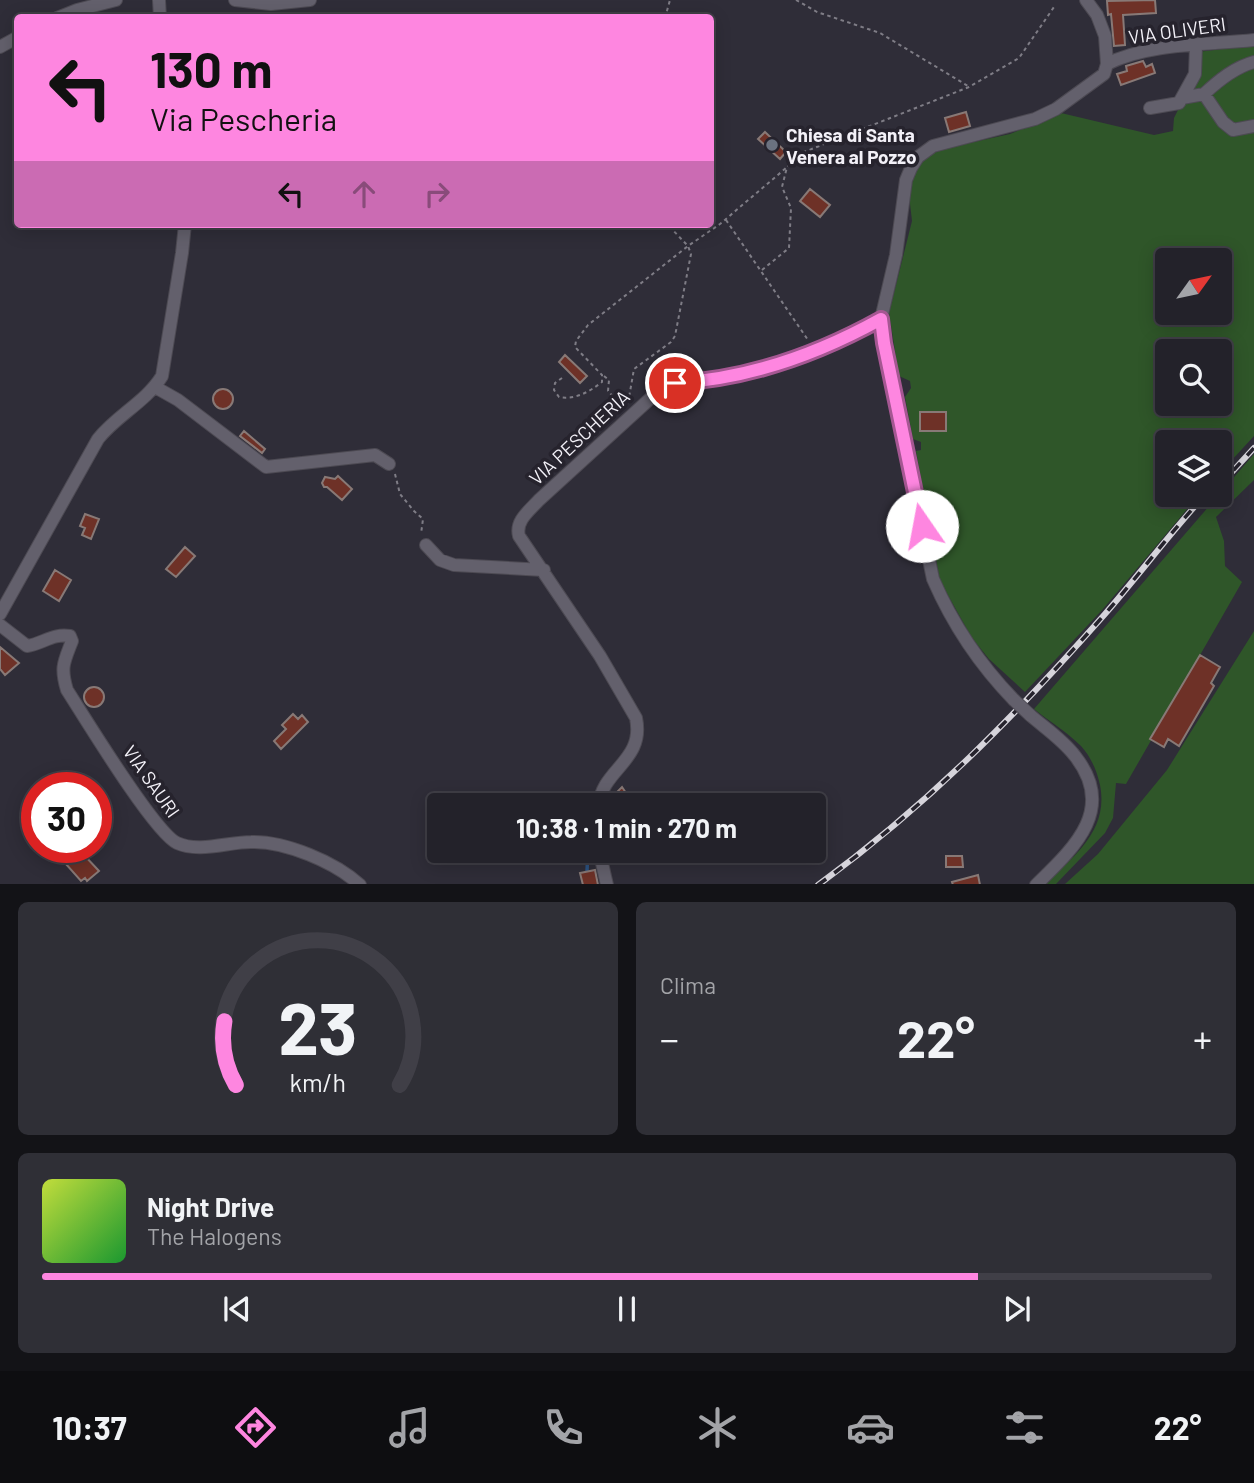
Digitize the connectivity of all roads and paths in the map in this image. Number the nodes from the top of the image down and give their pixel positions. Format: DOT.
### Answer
graph roads {
  1 [pos="116,0"];
  2 [pos="234,0"];
  3 [pos="310,0"];
  4 [pos="796,0"];
  5 [pos="1086,0"];
  6 [pos="1054,7"];
  7 [pos="67,14"];
  8 [pos="1254,40"];
  9 [pos="1196,46"];
  10 [pos="1254,62"];
  11 [pos="1107,64"];
  12 [pos="969,87"];
  13 [pos="1204,94"];
  14 [pos="1182,98"];
  15 [pos="1150,108"];
  16 [pos="1254,126"];
  17 [pos="787,167"];
  18 [pos="725,219"];
  19 [pos="714,227"];
  20 [pos="184,228"];
  21 [pos="671,228"];
  22 [pos="713,228"];
  23 [pos="688,246"];
  24 [pos="762,270"];
  25 [pos="881,319"];
  26 [pos="817,349"];
  27 [pos="602,375"];
  28 [pos="562,378"];
  29 [pos="155,387"];
  30 [pos="389,464"];
  31 [pos="426,545"];
  32 [pos="544,570"];
  33 [pos="0,614"];
  34 [pos="0,625"];
  35 [pos="602,793"];
  36 [pos="602,863"];
  37 [pos="360,884"];
  38 [pos="607,884"];
  39 [pos="1036,884"];
  1 -- 7 [label="street"];
  2 -- 3 [label="street"];
  4 -- 12 [label="path"];
  5 -- 11 [label="street"];
  6 -- 12 [label="path"];
  8 -- 9 [label="street, VIA OLIVERI"];
  9 -- 11 [label="street, VIA OLIVERI"];
  9 -- 14 [label="street"];
  10 -- 13 [label="street"];
  11 -- 25 [label="street"];
  12 -- 17 [label="path"];
  13 -- 14 [label="street"];
  13 -- 16 [label="street"];
  14 -- 15 [label="street"];
  17 -- 18 [label="path"];
  17 -- 24 [label="path"];
  18 -- 19 [label="path"];
  18 -- 24 [label="path"];
  20 -- 29 [label="street"];
  21 -- 23 [label="path"];
  22 -- 23 [label="path"];
  23 -- 27 [label="path"];
  23 -- 27 [label="path"];
  24 -- 26 [label="path"];
  25 -- 26 [label="street, VIA PESCHERIA"];
  25 -- 39 [label="street, bridge"];
  26 -- 32 [label="street, VIA PESCHERIA"];
  27 -- 28 [label="path"];
  29 -- 30 [label="street"];
  29 -- 33 [label="street"];
  30 -- 31 [label="path"];
  31 -- 32 [label="street"];
  32 -- 35 [label="street, VIA PESCHERIA"];
  34 -- 37 [label="street, VIA SAURI"];
  36 -- 38 [label="street"];
}
